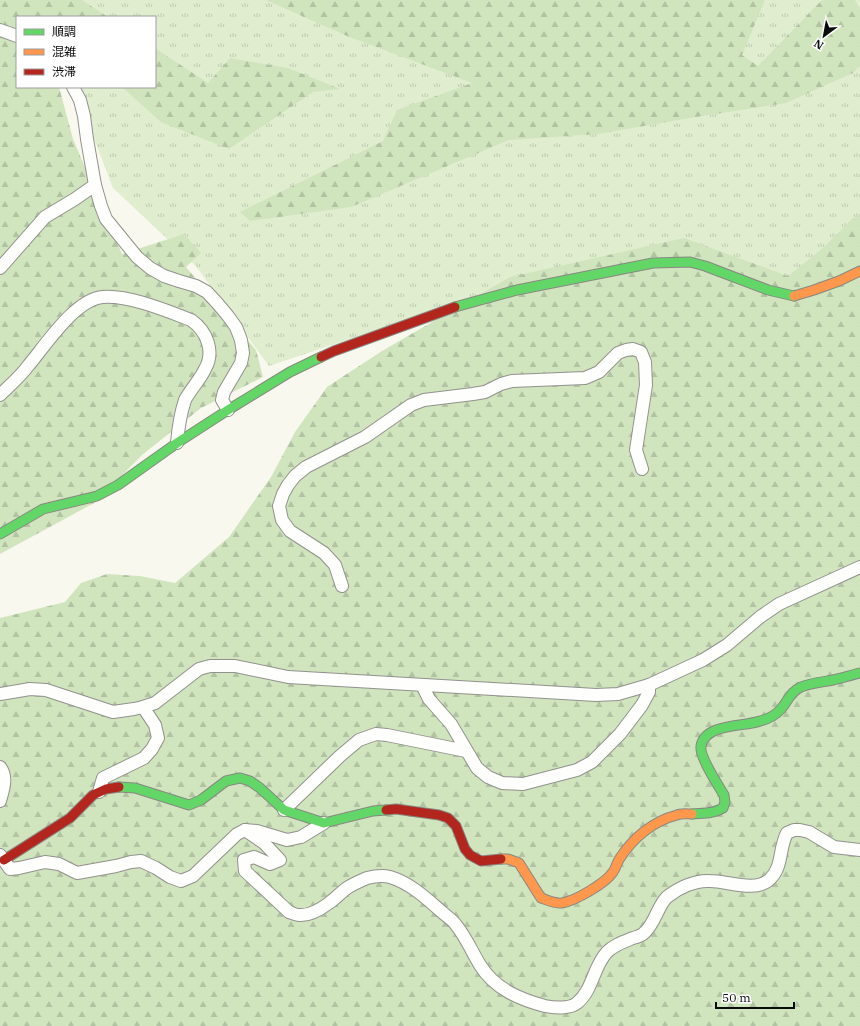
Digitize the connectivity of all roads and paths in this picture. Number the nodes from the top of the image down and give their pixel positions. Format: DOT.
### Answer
graph roads {
  1 [pos="0,30"];
  2 [pos="16,36"];
  3 [pos="74,88"];
  4 [pos="95,185"];
  5 [pos="0,268"];
  6 [pos="860,271"];
  7 [pos="0,395"];
  8 [pos="228,410"];
  9 [pos="177,443"];
  10 [pos="642,469"];
  11 [pos="0,534"];
  12 [pos="860,567"];
  13 [pos="342,586"];
  14 [pos="860,673"];
  15 [pos="422,685"];
  16 [pos="649,685"];
  17 [pos="0,694"];
  18 [pos="143,707"];
  19 [pos="466,751"];
  20 [pos="0,767"];
  21 [pos="99,792"];
  22 [pos="0,801"];
  23 [pos="284,810"];
  24 [pos="324,823"];
  25 [pos="246,830"];
  26 [pos="860,850"];
  27 [pos="2,857"];
  1 -- 2 [label="street"];
  3 -- 4 [label="street"];
  4 -- 5 [label="street"];
  4 -- 8 [label="street"];
  6 -- 8 [label="street"];
  7 -- 9 [label="street"];
  8 -- 9 [label="street"];
  9 -- 11 [label="street"];
  10 -- 13 [label="street"];
  12 -- 16 [label="street"];
  14 -- 24 [label="street"];
  15 -- 16 [label="street"];
  15 -- 18 [label="street"];
  15 -- 19 [label="street"];
  16 -- 19 [label="street"];
  17 -- 18 [label="street"];
  18 -- 21 [label="street"];
  19 -- 23 [label="street"];
  20 -- 22 [label="street"];
  21 -- 23 [label="street"];
  21 -- 27 [label="street"];
  23 -- 24 [label="street"];
  24 -- 25 [label="street"];
  25 -- 26 [label="street"];
  25 -- 27 [label="street"];
}
